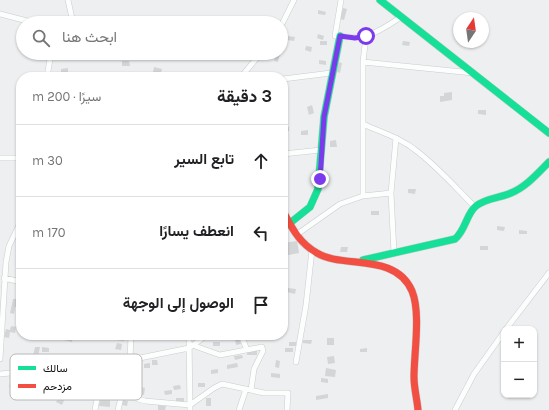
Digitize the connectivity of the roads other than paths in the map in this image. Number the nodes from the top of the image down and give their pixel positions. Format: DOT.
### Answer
graph roads {
  1 [pos="68,0"];
  2 [pos="294,0"];
  3 [pos="341,0"];
  4 [pos="380,0"];
  5 [pos="0,14"];
  6 [pos="71,16"];
  7 [pos="286,16"];
  8 [pos="401,16"];
  9 [pos="16,18"];
  10 [pos="340,36"];
  11 [pos="366,36"];
  12 [pos="50,60"];
  13 [pos="255,60"];
  14 [pos="363,62"];
  15 [pos="48,72"];
  16 [pos="245,72"];
  17 [pos="331,73"];
  18 [pos="473,73"];
  19 [pos="288,78"];
  20 [pos="363,124"];
  21 [pos="549,133"];
  22 [pos="396,138"];
  23 [pos="321,150"];
  24 [pos="288,153"];
  25 [pos="0,158"];
  26 [pos="16,158"];
  27 [pos="549,162"];
  28 [pos="391,193"];
  29 [pos="364,196"];
  30 [pos="474,207"];
  31 [pos="288,220"];
  32 [pos="290,223"];
  33 [pos="16,231"];
  34 [pos="296,235"];
  35 [pos="312,250"];
  36 [pos="394,253"];
  37 [pos="359,261"];
  38 [pos="549,273"];
  39 [pos="4,278"];
  40 [pos="16,281"];
  41 [pos="508,326"];
  42 [pos="1,331"];
  43 [pos="501,336"];
  44 [pos="131,340"];
  45 [pos="190,340"];
  46 [pos="200,340"];
  47 [pos="243,340"];
  48 [pos="191,347"];
  49 [pos="247,350"];
  50 [pos="130,354"];
  51 [pos="142,357"];
  52 [pos="0,359"];
  53 [pos="296,362"];
  54 [pos="10,373"];
  55 [pos="0,374"];
  56 [pos="249,389"];
  57 [pos="97,400"];
  58 [pos="121,400"];
  59 [pos="142,400"];
  60 [pos="190,407"];
  61 [pos="95,410"];
  62 [pos="118,410"];
  63 [pos="239,410"];
  64 [pos="287,410"];
  65 [pos="418,410"];
  66 [pos="455,410"];
  1 -- 6 [label="street"];
  2 -- 7 [label="street"];
  3 -- 10 [label="street"];
  4 -- 8 [label="street"];
  5 -- 9 [label="street"];
  8 -- 11 [label="street"];
  8 -- 18 [label="street"];
  10 -- 11 [label="street"];
  10 -- 17 [label="street"];
  11 -- 14 [label="street"];
  12 -- 15 [label="street"];
  13 -- 16 [label="street"];
  14 -- 18 [label="street"];
  14 -- 20 [label="street"];
  17 -- 19 [label="street"];
  17 -- 23 [label="street"];
  18 -- 21 [label="street"];
  20 -- 22 [label="street"];
  20 -- 29 [label="street"];
  22 -- 28 [label="street"];
  22 -- 30 [label="street"];
  23 -- 24 [label="street"];
  23 -- 32 [label="street"];
  25 -- 26 [label="street"];
  27 -- 30 [label="street"];
  28 -- 29 [label="street"];
  28 -- 36 [label="street"];
  29 -- 34 [label="street"];
  30 -- 36 [label="street"];
  31 -- 32 [label="street"];
  32 -- 34 [label="street"];
  33 -- 39 [label="street"];
  34 -- 35 [label="street"];
  35 -- 37 [label="street"];
  35 -- 53 [label="street"];
  36 -- 37 [label="street"];
  37 -- 65 [label="street"];
  38 -- 41 [label="street"];
  39 -- 40 [label="street"];
  39 -- 42 [label="street"];
  42 -- 52 [label="street"];
  43 -- 66 [label="street"];
  44 -- 50 [label="street"];
  45 -- 48 [label="street"];
  46 -- 48 [label="street"];
  47 -- 49 [label="street"];
  48 -- 49 [label="street"];
  48 -- 51 [label="street"];
  48 -- 60 [label="street"];
  49 -- 56 [label="street"];
  54 -- 55 [label="street"];
  56 -- 60 [label="street"];
  56 -- 63 [label="street"];
  56 -- 64 [label="street"];
  57 -- 61 [label="street"];
  58 -- 62 [label="street"];
  59 -- 60 [label="street"];
}
